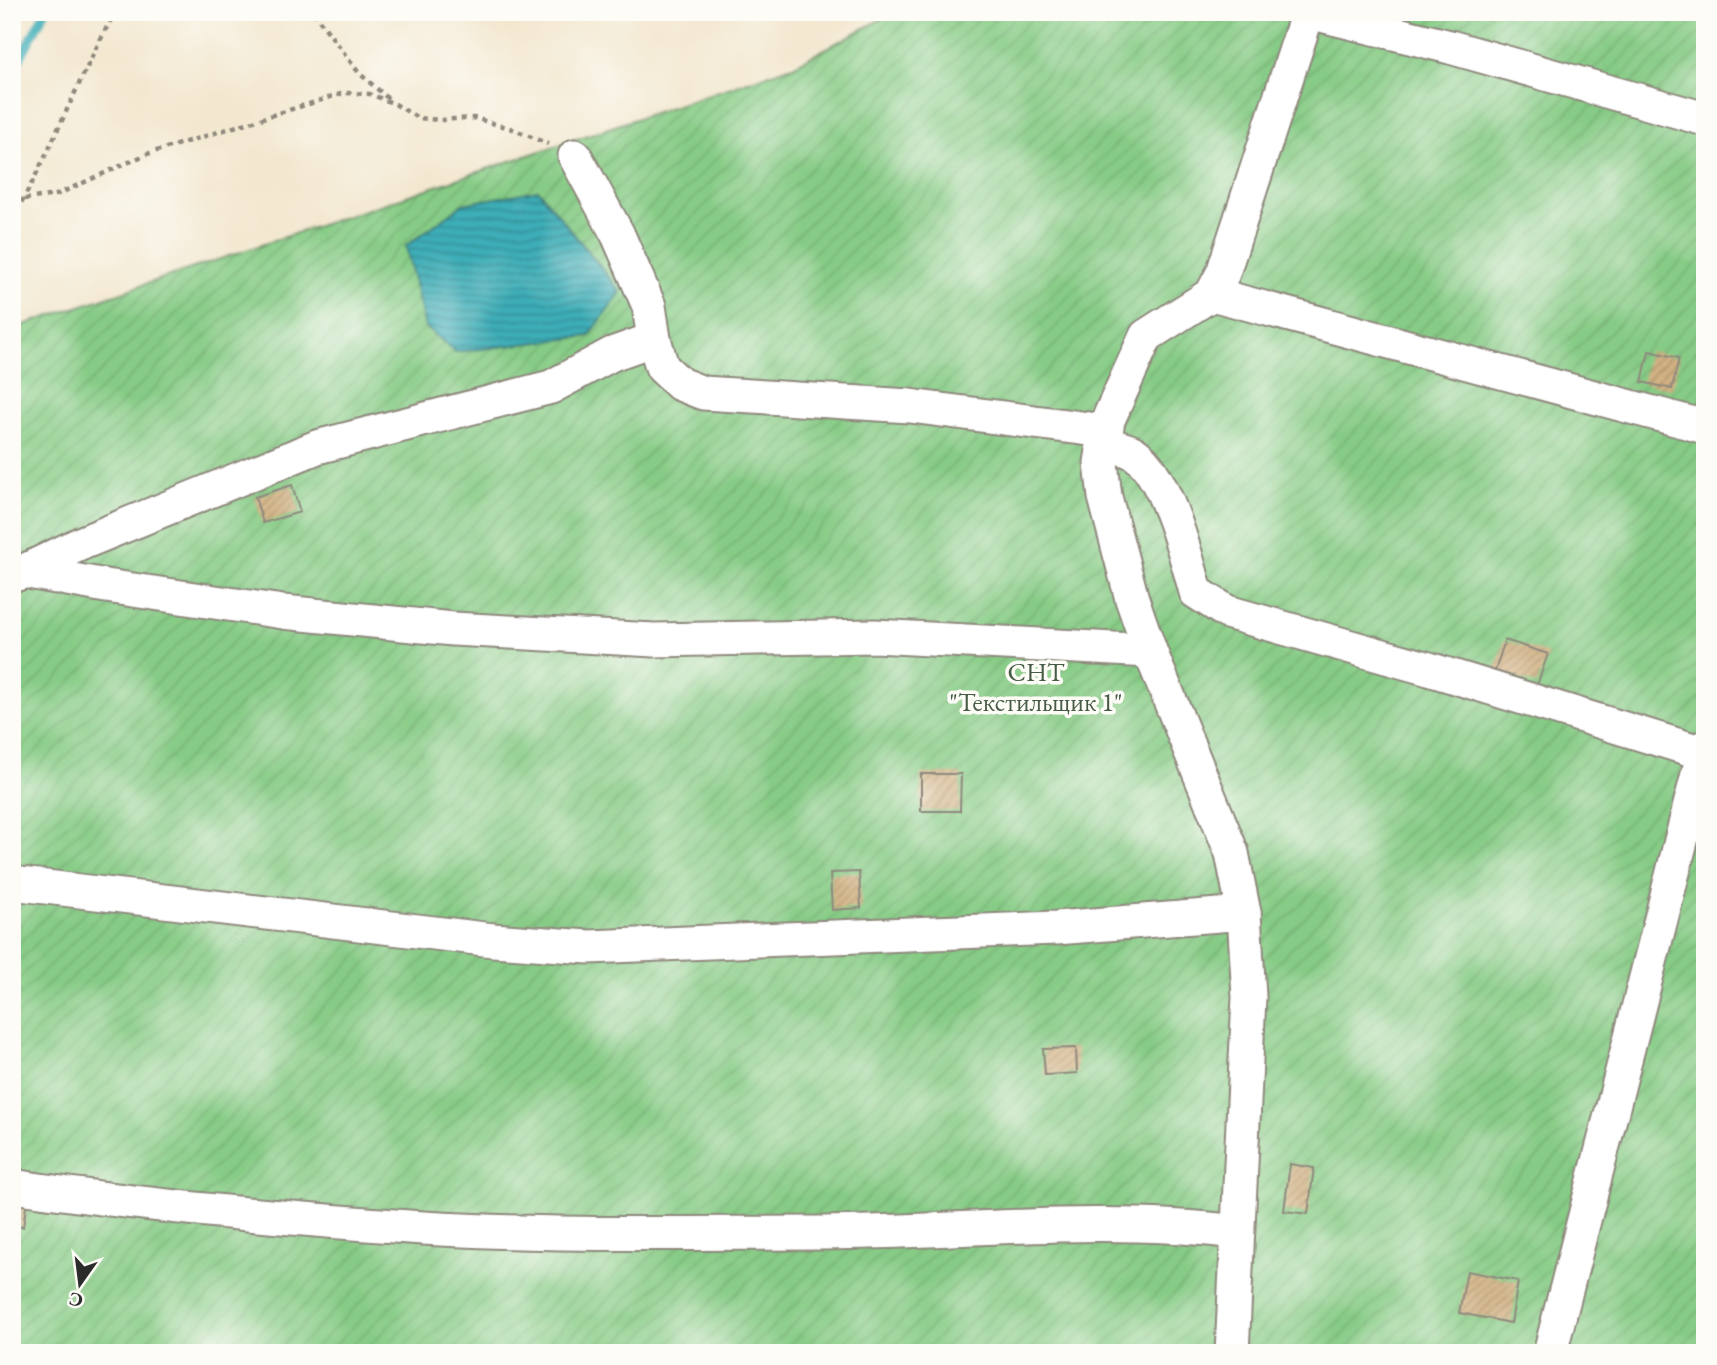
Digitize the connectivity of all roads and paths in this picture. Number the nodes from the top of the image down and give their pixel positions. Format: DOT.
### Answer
graph roads {
  1 [pos="115,12"];
  2 [pos="313,12"];
  3 [pos="1308,12"];
  4 [pos="395,104"];
  5 [pos="1705,119"];
  6 [pos="575,156"];
  7 [pos="25,198"];
  8 [pos="12,220"];
  9 [pos="1212,294"];
  10 [pos="654,339"];
  11 [pos="1705,427"];
  12 [pos="1103,437"];
  13 [pos="17,574"];
  14 [pos="1150,651"];
  15 [pos="1704,750"];
  16 [pos="12,883"];
  17 [pos="1244,913"];
  18 [pos="12,1186"];
  19 [pos="1237,1232"];
  20 [pos="1232,1353"];
  21 [pos="1549,1353"];
  1 -- 7 [label="path"];
  2 -- 4 [label="path"];
  3 -- 5 [label="lane"];
  3 -- 9 [label="lane"];
  4 -- 6 [label="path"];
  4 -- 7 [label="path"];
  6 -- 10 [label="lane"];
  7 -- 8 [label="path"];
  9 -- 11 [label="lane"];
  9 -- 12 [label="lane"];
  10 -- 12 [label="lane"];
  10 -- 13 [label="lane"];
  12 -- 14 [label="lane"];
  12 -- 15 [label="lane"];
  13 -- 14 [label="lane"];
  14 -- 17 [label="lane"];
  15 -- 21 [label="lane"];
  16 -- 17 [label="lane"];
  17 -- 19 [label="lane"];
  18 -- 19 [label="lane"];
  19 -- 20 [label="lane"];
}
